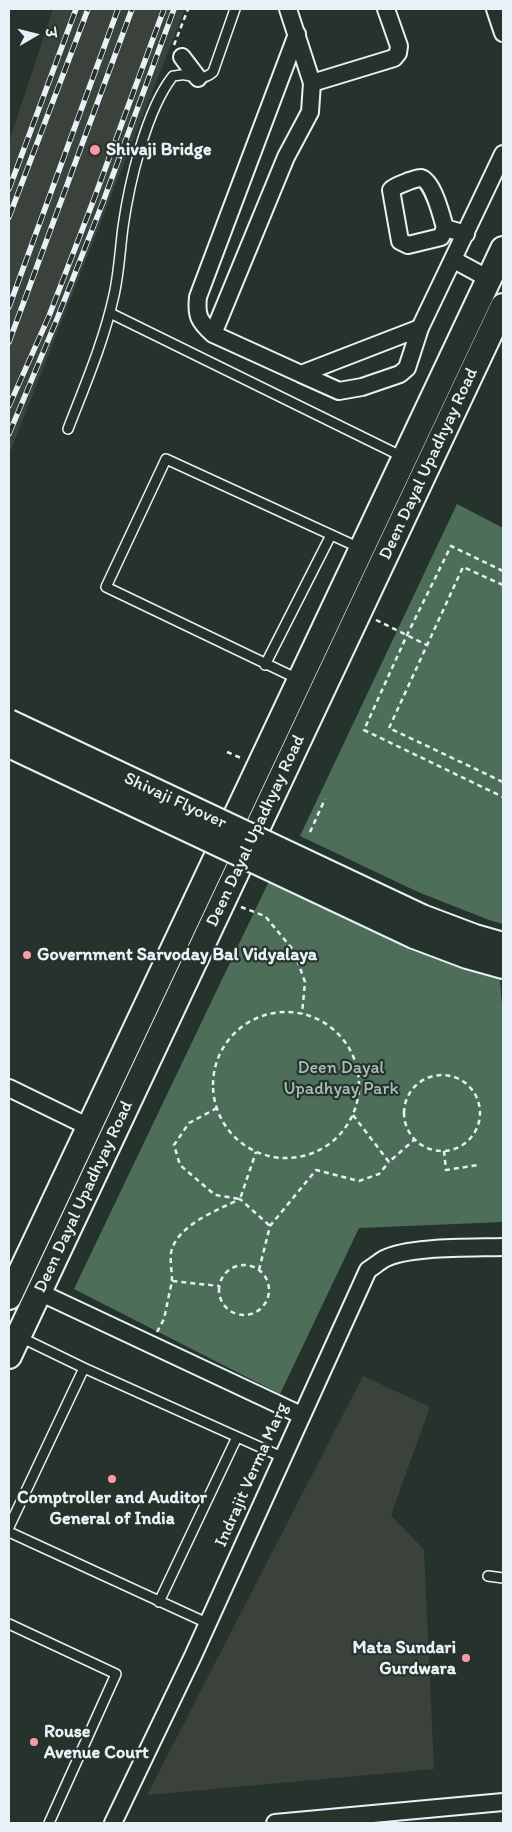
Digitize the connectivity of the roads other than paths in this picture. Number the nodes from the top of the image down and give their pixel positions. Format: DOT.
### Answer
graph roads {
  1 [pos="235,9"];
  2 [pos="288,9"];
  3 [pos="386,9"];
  4 [pos="495,9"];
  5 [pos="503,32"];
  6 [pos="297,34"];
  7 [pos="182,56"];
  8 [pos="198,78"];
  9 [pos="312,83"];
  10 [pos="503,154"];
  11 [pos="445,228"];
  12 [pos="466,234"];
  13 [pos="503,249"];
  14 [pos="454,260"];
  15 [pos="489,279"];
  16 [pos="503,306"];
  17 [pos="110,313"];
  18 [pos="420,328"];
  19 [pos="213,334"];
  20 [pos="301,374"];
  21 [pos="68,429"];
  22 [pos="416,463"];
  23 [pos="331,535"];
  24 [pos="362,549"];
  25 [pos="265,664"];
  26 [pos="300,680"];
  27 [pos="9,722"];
  28 [pos="9,745"];
  29 [pos="418,927"];
  30 [pos="503,944"];
  31 [pos="503,966"];
  32 [pos="9,1088"];
  33 [pos="89,1127"];
  34 [pos="503,1247"];
  35 [pos="39,1292"];
  36 [pos="9,1297"];
  37 [pos="13,1346"];
  38 [pos="84,1368"];
  39 [pos="301,1415"];
  40 [pos="237,1437"];
  41 [pos="282,1457"];
  42 [pos="9,1527"];
  43 [pos="9,1532"];
  44 [pos="488,1576"];
  45 [pos="503,1578"];
  46 [pos="159,1602"];
  47 [pos="207,1623"];
  48 [pos="9,1624"];
  49 [pos="503,1802"];
  50 [pos="350,1819"];
  51 [pos="310,1821"];
  52 [pos="49,1823"];
  53 [pos="113,1823"];
  54 [pos="275,1823"];
  1 -- 8 [label="lane"];
  2 -- 6 [label="street"];
  3 -- 9 [label="street"];
  4 -- 5 [label="street"];
  6 -- 9 [label="street"];
  6 -- 19 [label="street"];
  7 -- 8 [label="street"];
  8 -- 17 [label="lane"];
  9 -- 19 [label="street"];
  10 -- 12 [label="street"];
  11 -- 12 [label="street"];
  12 -- 14 [label="street"];
  13 -- 15 [label="main road, Deen Dayal Upadhyay Road"];
  14 -- 15 [label="street"];
  14 -- 18 [label="street"];
  15 -- 22 [label="main road, Deen Dayal Upadhyay Road"];
  16 -- 22 [label="main road, Deen Dayal Upadhyay Road"];
  17 -- 21 [label="lane"];
  17 -- 22 [label="lane"];
  18 -- 20 [label="street"];
  18 -- 20 [label="street"];
  19 -- 20 [label="street"];
  22 -- 24 [label="main road, Deen Dayal Upadhyay Road"];
  22 -- 35 [label="main road, Deen Dayal Upadhyay Road"];
  23 -- 24 [label="lane"];
  23 -- 25 [label="lane"];
  23 -- 25 [label="lane"];
  24 -- 26 [label="main road, Deen Dayal Upadhyay Road"];
  25 -- 26 [label="lane"];
  26 -- 33 [label="main road, Deen Dayal Upadhyay Road"];
  27 -- 29 [label="main road, Shivaji Flyover, bridge"];
  28 -- 29 [label="main road, Shivaji Flyover, bridge"];
  29 -- 30 [label="main road"];
  29 -- 31 [label="main road"];
  32 -- 33 [label="street"];
  33 -- 36 [label="main road, Deen Dayal Upadhyay Road"];
  34 -- 39 [label="street, Indrajit Verma Marg"];
  35 -- 37 [label="main road, Deen Dayal Upadhyay Road"];
  35 -- 39 [label="street"];
  37 -- 38 [label="lane"];
  38 -- 40 [label="lane"];
  38 -- 42 [label="lane"];
  39 -- 41 [label="street, Indrajit Verma Marg"];
  40 -- 41 [label="lane"];
  40 -- 46 [label="lane"];
  41 -- 47 [label="street, Indrajit Verma Marg"];
  43 -- 46 [label="lane"];
  44 -- 45 [label="lane"];
  46 -- 47 [label="lane"];
  47 -- 53 [label="street, Indrajit Verma Marg"];
  48 -- 52 [label="lane"];
  49 -- 50 [label="street"];
  50 -- 51 [label="street"];
  51 -- 54 [label="street"];
}
